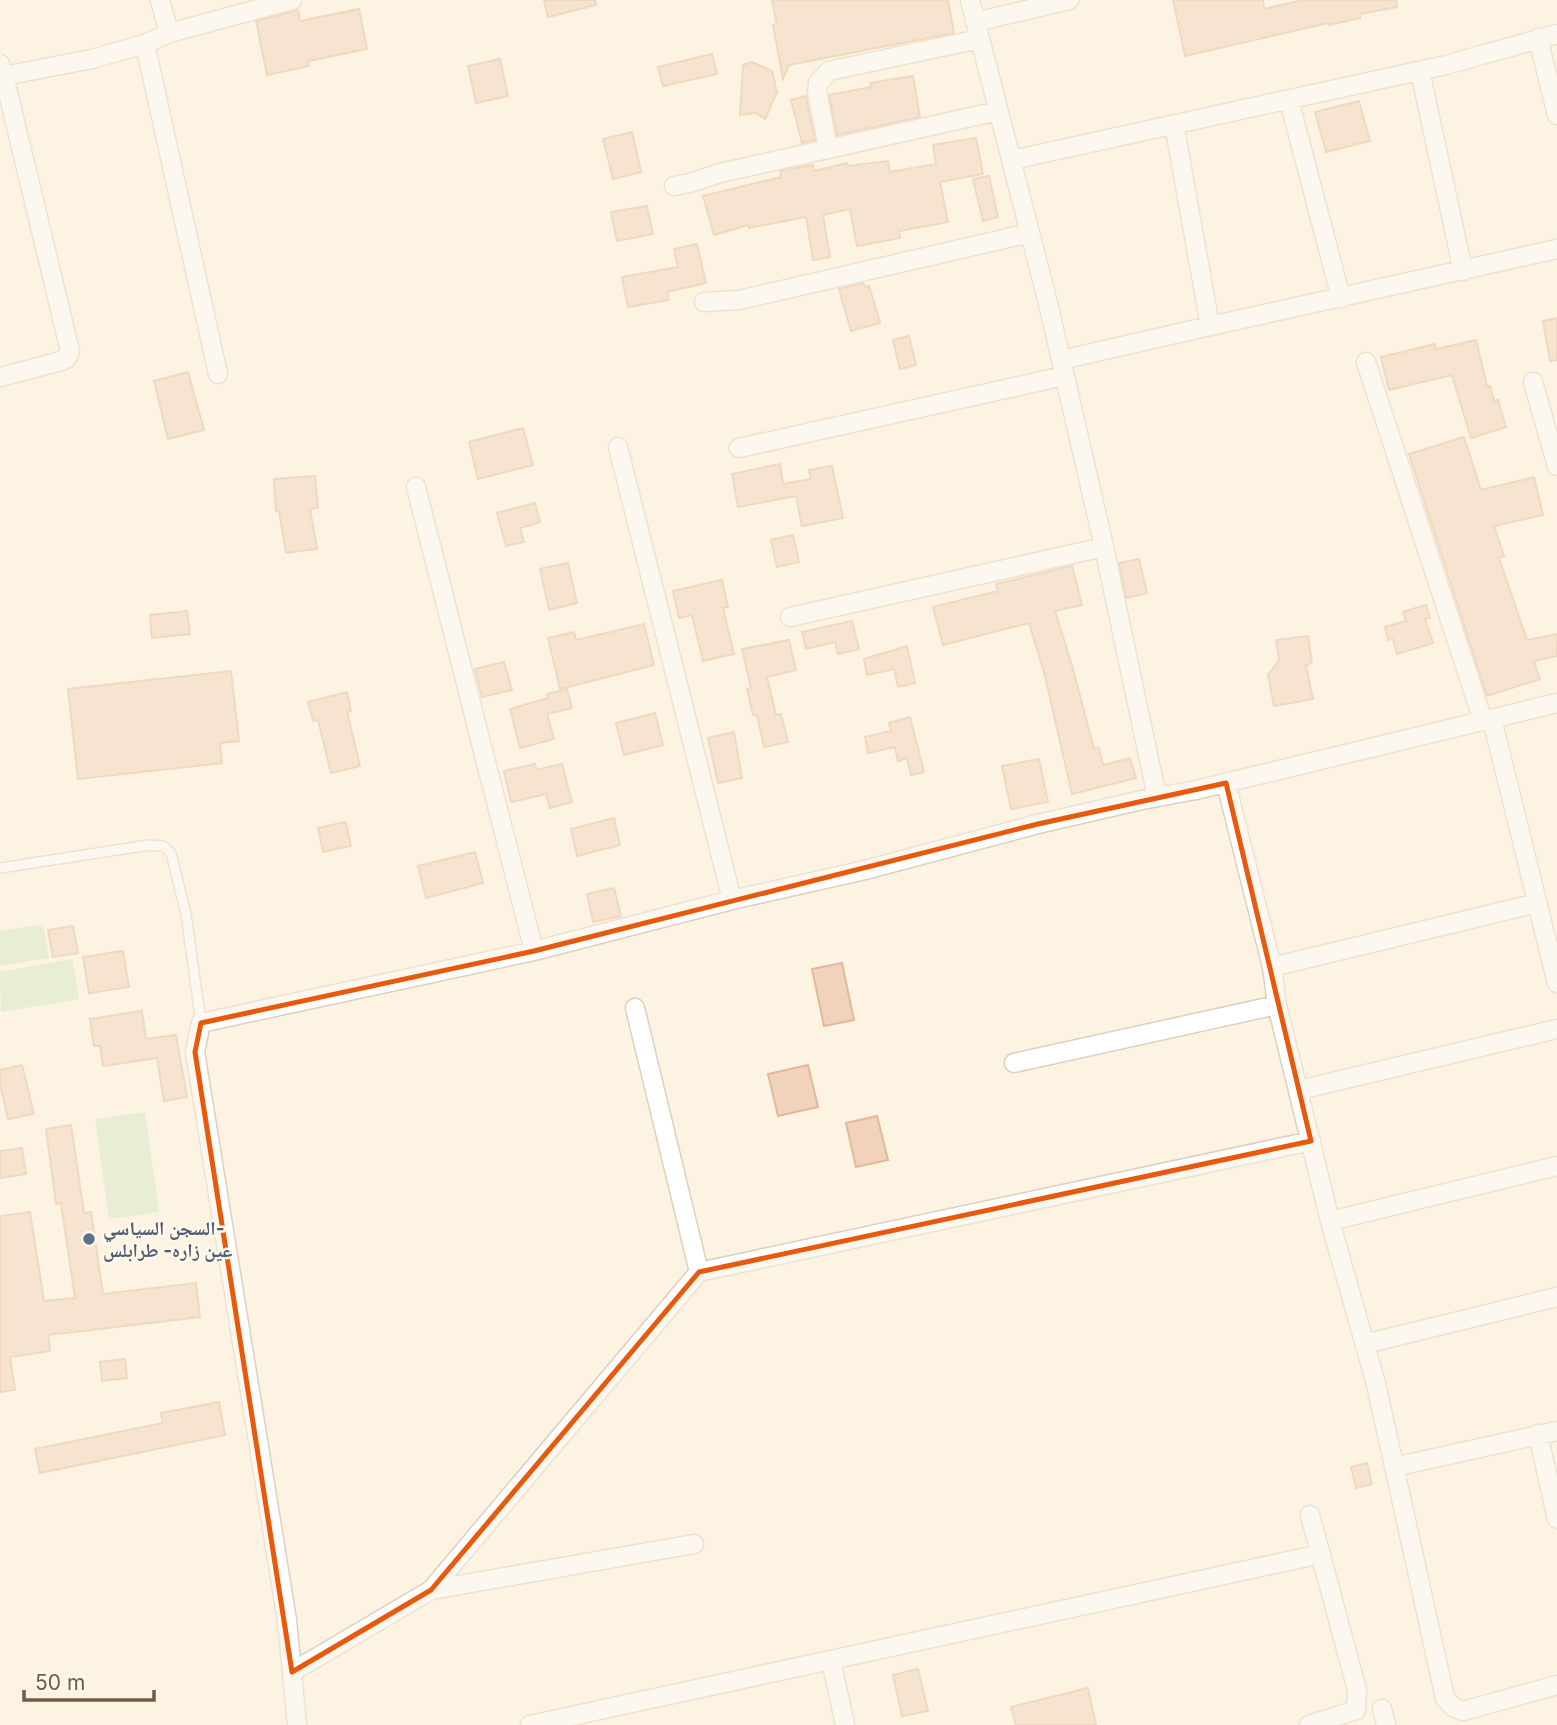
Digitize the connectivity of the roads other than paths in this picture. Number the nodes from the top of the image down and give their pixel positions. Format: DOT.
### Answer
graph roads {
  1 [pos="160,0"];
  2 [pos="292,0"];
  3 [pos="970,0"];
  4 [pos="1069,0"];
  5 [pos="977,30"];
  6 [pos="169,33"];
  7 [pos="1557,34"];
  8 [pos="1538,38"];
  9 [pos="145,44"];
  10 [pos="2,70"];
  11 [pos="1420,71"];
  12 [pos="1289,100"];
  13 [pos="4,102"];
  14 [pos="998,111"];
  15 [pos="1557,115"];
  16 [pos="1174,124"];
  17 [pos="828,148"];
  18 [pos="1012,160"];
  19 [pos="674,186"];
  20 [pos="1030,233"];
  21 [pos="1557,249"];
  22 [pos="1463,271"];
  23 [pos="1341,298"];
  24 [pos="704,302"];
  25 [pos="1210,326"];
  26 [pos="1366,362"];
  27 [pos="1063,368"];
  28 [pos="218,374"];
  29 [pos="0,377"];
  30 [pos="1533,382"];
  31 [pos="618,447"];
  32 [pos="739,448"];
  33 [pos="1557,466"];
  34 [pos="416,487"];
  35 [pos="1104,547"];
  36 [pos="790,617"];
  37 [pos="1557,703"];
  38 [pos="1488,720"];
  39 [pos="1226,783"];
  40 [pos="1157,797"];
  41 [pos="0,868"];
  42 [pos="732,900"];
  43 [pos="1537,903"];
  44 [pos="534,951"];
  45 [pos="1272,967"];
  46 [pos="1557,983"];
  47 [pos="1277,1005"];
  48 [pos="635,1008"];
  49 [pos="201,1023"];
  50 [pos="1557,1029"];
  51 [pos="1014,1063"];
  52 [pos="1299,1090"];
  53 [pos="1311,1141"];
  54 [pos="1557,1166"];
  55 [pos="1330,1221"];
  56 [pos="699,1272"];
  57 [pos="1557,1297"];
  58 [pos="1365,1344"];
  59 [pos="1557,1431"];
  60 [pos="1538,1434"];
  61 [pos="1394,1467"];
  62 [pos="1310,1515"];
  63 [pos="1557,1519"];
  64 [pos="694,1544"];
  65 [pos="1321,1554"];
  66 [pos="431,1590"];
  67 [pos="831,1660"];
  68 [pos="292,1671"];
  69 [pos="1557,1685"];
  70 [pos="298,1725"];
  71 [pos="530,1725"];
  72 [pos="845,1725"];
  73 [pos="1309,1725"];
  1 -- 6 [label="street"];
  2 -- 6 [label="street"];
  3 -- 5 [label="street"];
  4 -- 5 [label="street"];
  5 -- 14 [label="street"];
  5 -- 17 [label="street"];
  6 -- 9 [label="street"];
  7 -- 8 [label="street"];
  8 -- 11 [label="street"];
  8 -- 15 [label="street"];
  9 -- 10 [label="street"];
  9 -- 28 [label="street"];
  10 -- 13 [label="street"];
  11 -- 12 [label="street"];
  11 -- 22 [label="street"];
  12 -- 16 [label="street"];
  12 -- 23 [label="street"];
  13 -- 29 [label="street"];
  14 -- 17 [label="street"];
  14 -- 18 [label="street"];
  16 -- 18 [label="street"];
  16 -- 25 [label="street"];
  17 -- 19 [label="street"];
  18 -- 20 [label="street"];
  20 -- 24 [label="street"];
  20 -- 27 [label="street"];
  21 -- 22 [label="street"];
  22 -- 23 [label="street"];
  23 -- 25 [label="street"];
  25 -- 27 [label="street"];
  26 -- 38 [label="street"];
  27 -- 32 [label="street"];
  27 -- 35 [label="street"];
  30 -- 33 [label="street"];
  31 -- 42 [label="street"];
  34 -- 44 [label="street"];
  35 -- 36 [label="street"];
  35 -- 40 [label="street"];
  37 -- 38 [label="street"];
  38 -- 39 [label="street"];
  38 -- 43 [label="street"];
  39 -- 40 [label="street"];
  39 -- 45 [label="street"];
  40 -- 42 [label="street"];
  41 -- 49 [label="lane"];
  42 -- 44 [label="street"];
  43 -- 45 [label="street"];
  43 -- 46 [label="street"];
  44 -- 49 [label="street"];
  45 -- 47 [label="street"];
  47 -- 51 [label="street"];
  47 -- 52 [label="street"];
  48 -- 56 [label="street"];
  49 -- 68 [label="street"];
  50 -- 52 [label="street"];
  52 -- 53 [label="street"];
  53 -- 55 [label="street"];
  53 -- 56 [label="street"];
  54 -- 55 [label="street"];
  55 -- 58 [label="street"];
  56 -- 66 [label="street"];
  57 -- 58 [label="street"];
  58 -- 61 [label="street"];
  59 -- 60 [label="street"];
  60 -- 61 [label="street"];
  60 -- 63 [label="street"];
  61 -- 69 [label="street"];
  62 -- 65 [label="street"];
  64 -- 66 [label="street"];
  65 -- 67 [label="street"];
  65 -- 73 [label="street"];
  66 -- 68 [label="street"];
  67 -- 71 [label="street"];
  67 -- 72 [label="street"];
  68 -- 70 [label="street"];
}
